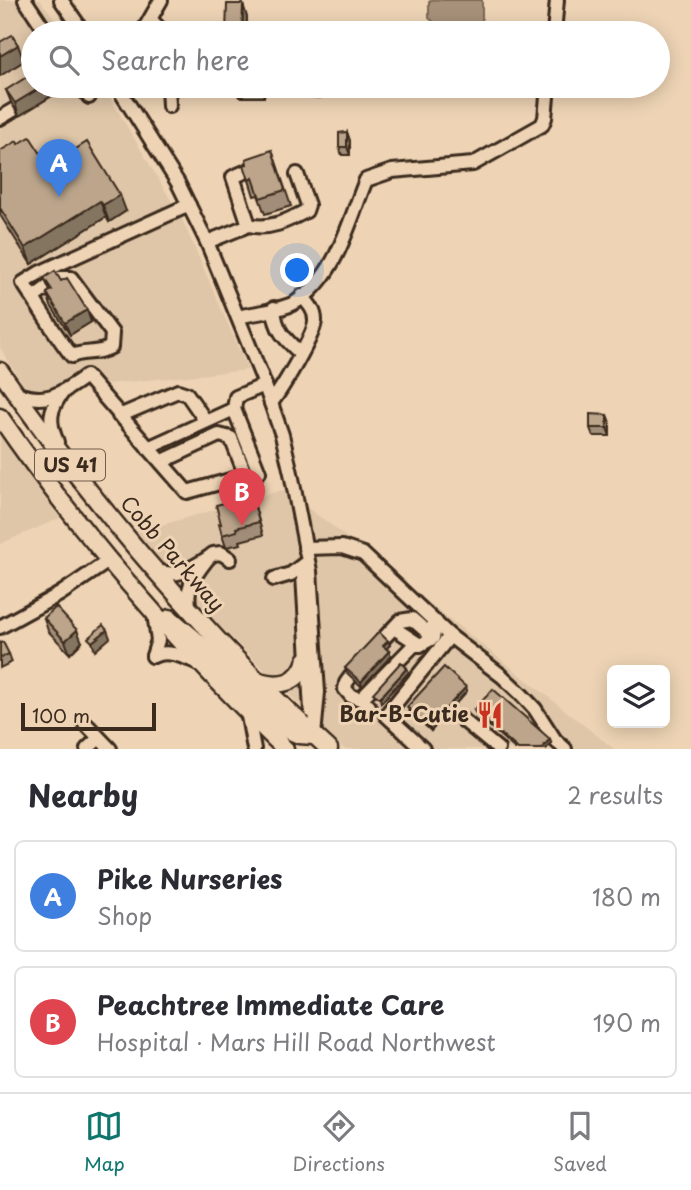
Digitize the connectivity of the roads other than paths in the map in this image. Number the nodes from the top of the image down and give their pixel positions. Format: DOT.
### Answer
graph roads {
  1 [pos="25,0"];
  2 [pos="61,0"];
  3 [pos="161,0"];
  4 [pos="557,0"];
  5 [pos="151,20"];
  6 [pos="39,21"];
  7 [pos="76,21"];
  8 [pos="555,21"];
  9 [pos="124,98"];
  10 [pos="169,98"];
  11 [pos="547,98"];
  12 [pos="169,106"];
  13 [pos="15,109"];
  14 [pos="0,118"];
  15 [pos="254,168"];
  16 [pos="297,174"];
  17 [pos="189,205"];
  18 [pos="249,225"];
  19 [pos="207,242"];
  20 [pos="302,296"];
  21 [pos="33,298"];
  22 [pos="274,308"];
  23 [pos="238,317"];
  24 [pos="300,353"];
  25 [pos="72,356"];
  26 [pos="0,371"];
  27 [pos="86,376"];
  28 [pos="265,385"];
  29 [pos="64,392"];
  30 [pos="15,393"];
  31 [pos="271,403"];
  32 [pos="234,409"];
  33 [pos="122,414"];
  34 [pos="0,417"];
  35 [pos="200,422"];
  36 [pos="5,433"];
  37 [pos="148,448"];
  38 [pos="64,457"];
  39 [pos="160,462"];
  40 [pos="246,476"];
  41 [pos="325,547"];
  42 [pos="304,548"];
  43 [pos="208,558"];
  44 [pos="230,559"];
  45 [pos="110,560"];
  46 [pos="307,567"];
  47 [pos="156,570"];
  48 [pos="303,592"];
  49 [pos="150,606"];
  50 [pos="190,610"];
  51 [pos="436,622"];
  52 [pos="0,627"];
  53 [pos="394,628"];
  54 [pos="450,636"];
  55 [pos="383,639"];
  56 [pos="420,645"];
  57 [pos="306,660"];
  58 [pos="202,665"];
  59 [pos="351,676"];
  60 [pos="259,681"];
  61 [pos="247,711"];
  62 [pos="463,720"];
  63 [pos="83,722"];
  64 [pos="99,738"];
  65 [pos="314,742"];
  66 [pos="281,745"];
  67 [pos="87,749"];
  68 [pos="110,749"];
  69 [pos="254,749"];
  70 [pos="329,749"];
  71 [pos="423,749"];
  72 [pos="498,749"];
  73 [pos="565,749"];
  1 -- 6 [label="street"];
  2 -- 7 [label="street"];
  3 -- 5 [label="street"];
  4 -- 8 [label="street"];
  9 -- 17 [label="street"];
  10 -- 12 [label="street"];
  11 -- 20 [label="street"];
  13 -- 14 [label="street"];
  15 -- 18 [label="street"];
  16 -- 18 [label="street"];
  17 -- 19 [label="street"];
  17 -- 21 [label="street"];
  18 -- 19 [label="street"];
  19 -- 23 [label="street"];
  20 -- 22 [label="street"];
  20 -- 24 [label="street"];
  21 -- 25 [label="street"];
  21 -- 25 [label="street"];
  22 -- 23 [label="street"];
  22 -- 24 [label="street"];
  23 -- 28 [label="street"];
  24 -- 31 [label="street"];
  25 -- 27 [label="street"];
  26 -- 30 [label="main road, Cobb Parkway / US 41"];
  27 -- 29 [label="street"];
  27 -- 33 [label="street"];
  28 -- 31 [label="street"];
  28 -- 32 [label="street"];
  29 -- 30 [label="street"];
  29 -- 38 [label="street"];
  30 -- 38 [label="main road, Cobb Parkway / US 41"];
  31 -- 42 [label="street"];
  32 -- 35 [label="street"];
  32 -- 40 [label="street"];
  33 -- 35 [label="street"];
  33 -- 37 [label="street"];
  34 -- 36 [label="main road, US 41"];
  35 -- 37 [label="street"];
  36 -- 45 [label="main road, US 41"];
  37 -- 39 [label="street"];
  38 -- 47 [label="main road, Cobb Parkway / US 41"];
  39 -- 40 [label="street"];
  39 -- 40 [label="street"];
  41 -- 42 [label="street"];
  41 -- 46 [label="street"];
  41 -- 51 [label="street"];
  42 -- 46 [label="street"];
  43 -- 44 [label="street"];
  43 -- 47 [label="street"];
  43 -- 50 [label="street"];
  45 -- 49 [label="main road, US 41"];
  45 -- 52 [label="street"];
  46 -- 48 [label="street"];
  46 -- 48 [label="street"];
  46 -- 65 [label="street"];
  47 -- 50 [label="main road, Cobb Parkway / US 41"];
  48 -- 57 [label="street"];
  49 -- 58 [label="main road, US 41"];
  49 -- 58 [label="street"];
  49 -- 65 [label="main road"];
  50 -- 60 [label="main road, Cobb Parkway / US 41"];
  51 -- 53 [label="street"];
  51 -- 54 [label="street"];
  51 -- 56 [label="street"];
  53 -- 55 [label="street"];
  53 -- 56 [label="street"];
  54 -- 71 [label="street"];
  54 -- 73 [label="street"];
  56 -- 59 [label="street"];
  57 -- 60 [label="main road"];
  57 -- 65 [label="street"];
  58 -- 61 [label="main road, US 41"];
  60 -- 65 [label="main road, Cobb Parkway / US 41"];
  61 -- 66 [label="main road, US 41"];
  61 -- 69 [label="street"];
  62 -- 72 [label="street"];
  63 -- 64 [label="street"];
  64 -- 67 [label="street"];
  64 -- 68 [label="street"];
  65 -- 70 [label="main road, Cobb Parkway / US 41"];
  66 -- 69 [label="street"];
}
